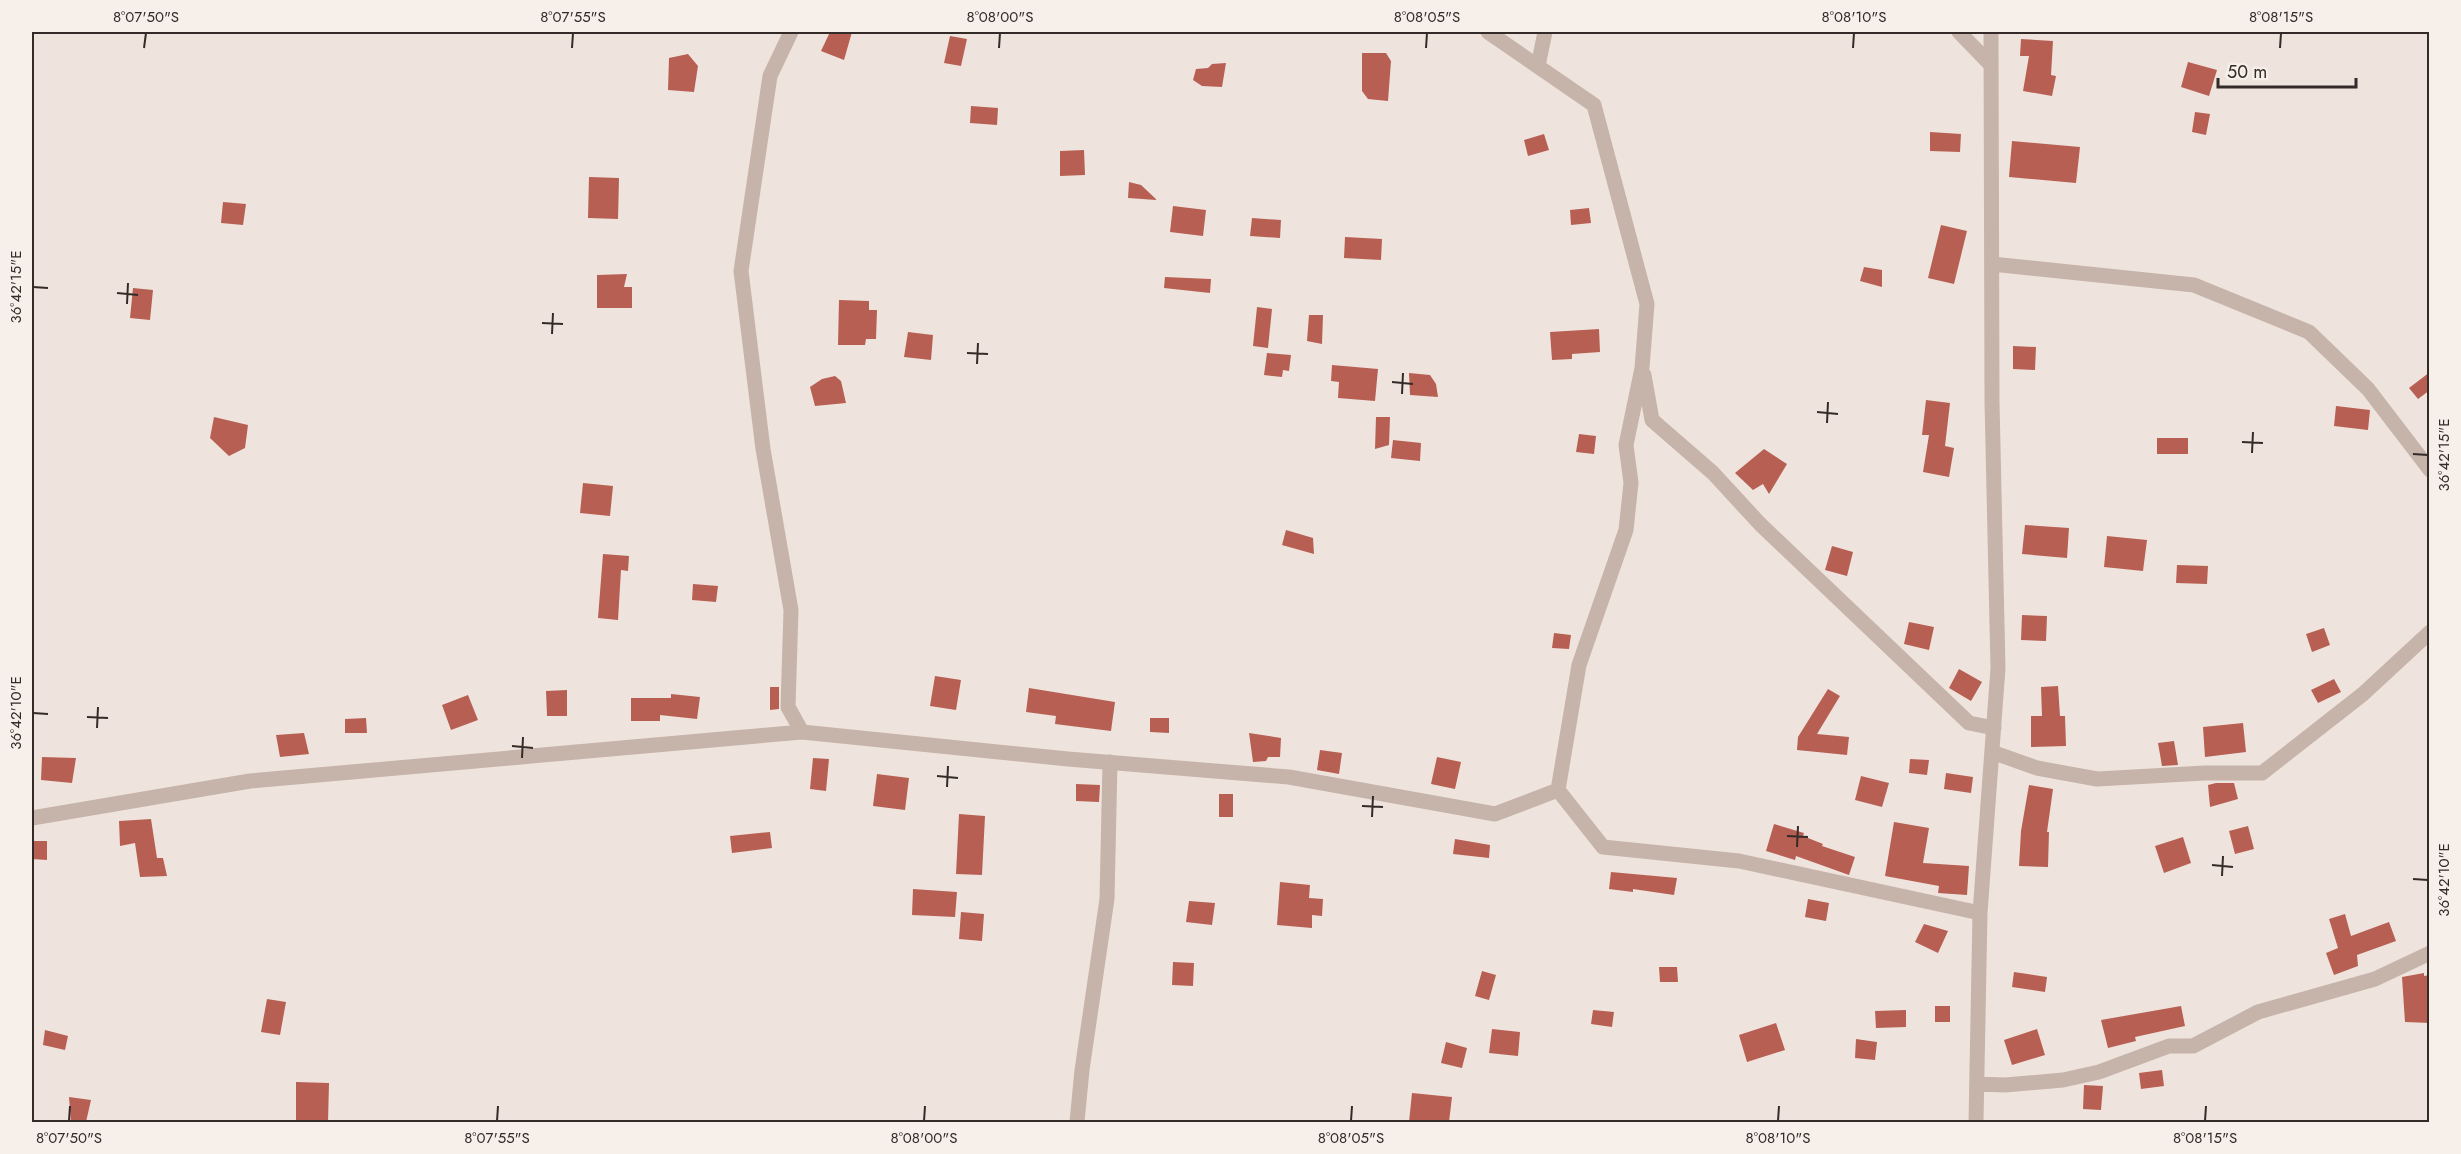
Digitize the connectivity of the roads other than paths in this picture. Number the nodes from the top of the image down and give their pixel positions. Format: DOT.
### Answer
graph roads {
  1 [pos="791,32"];
  2 [pos="1488,32"];
  3 [pos="1545,32"];
  4 [pos="1959,32"];
  5 [pos="1991,32"];
  6 [pos="1990,65"];
  7 [pos="1538,66"];
  8 [pos="1992,264"];
  9 [pos="1642,368"];
  10 [pos="2430,470"];
  11 [pos="2430,632"];
  12 [pos="1994,728"];
  13 [pos="802,732"];
  14 [pos="1992,752"];
  15 [pos="1110,762"];
  16 [pos="1558,790"];
  17 [pos="32,818"];
  18 [pos="1980,913"];
  19 [pos="2430,953"];
  20 [pos="1977,1084"];
  21 [pos="1077,1122"];
  22 [pos="1976,1122"];
  1 -- 13 [label="street"];
  2 -- 7 [label="street"];
  3 -- 7 [label="street"];
  4 -- 6 [label="street"];
  5 -- 6 [label="street"];
  6 -- 8 [label="street"];
  7 -- 9 [label="street"];
  8 -- 10 [label="street"];
  8 -- 12 [label="street"];
  9 -- 12 [label="street"];
  9 -- 16 [label="street"];
  11 -- 14 [label="street"];
  12 -- 14 [label="street"];
  13 -- 15 [label="street"];
  13 -- 17 [label="street"];
  14 -- 18 [label="street"];
  15 -- 16 [label="street"];
  15 -- 21 [label="street"];
  16 -- 18 [label="street"];
  18 -- 20 [label="street"];
  19 -- 20 [label="street"];
  20 -- 22 [label="street"];
}
